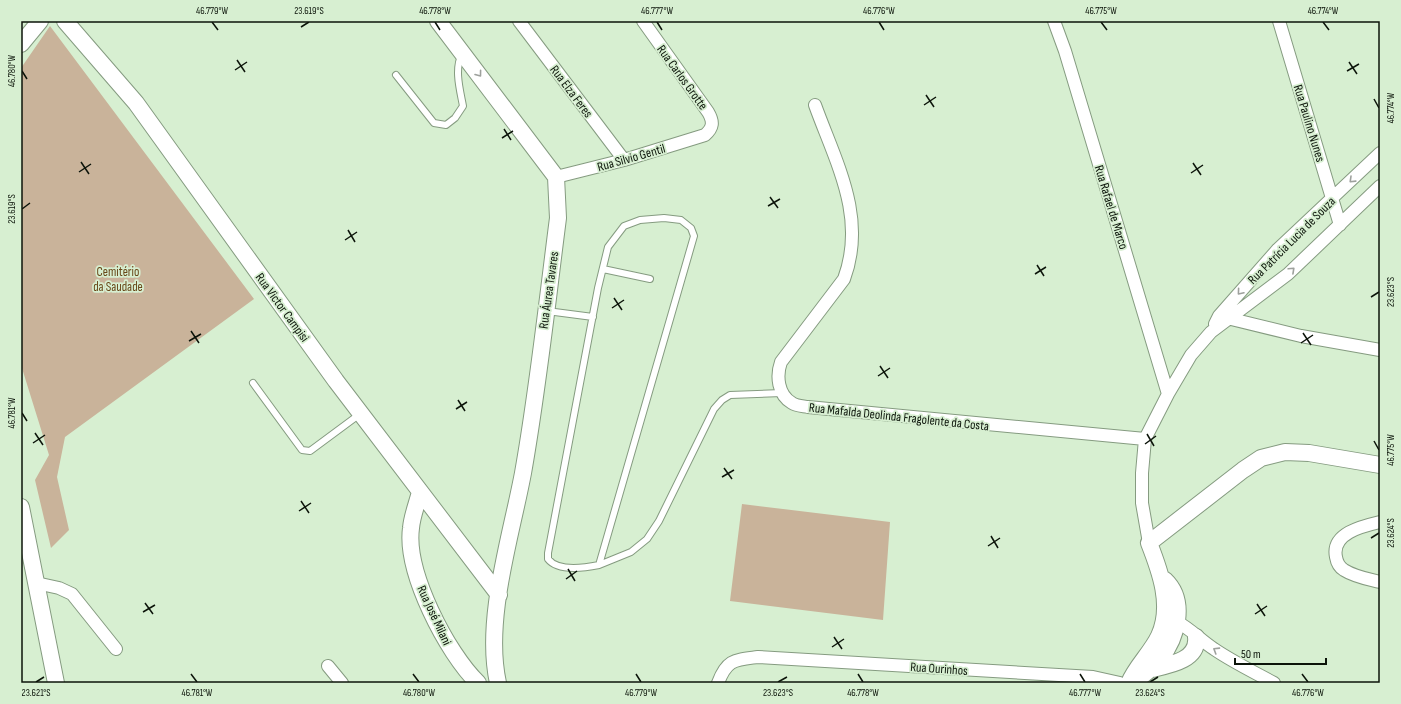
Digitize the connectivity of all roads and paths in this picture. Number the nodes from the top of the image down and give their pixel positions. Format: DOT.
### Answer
graph roads {
  1 [pos="40,21"];
  2 [pos="65,21"];
  3 [pos="438,21"];
  4 [pos="519,21"];
  5 [pos="643,21"];
  6 [pos="1054,21"];
  7 [pos="1279,21"];
  8 [pos="21,44"];
  9 [pos="463,53"];
  10 [pos="396,75"];
  11 [pos="815,105"];
  12 [pos="705,135"];
  13 [pos="1380,153"];
  14 [pos="624,160"];
  15 [pos="556,177"];
  16 [pos="1380,186"];
  17 [pos="1333,199"];
  18 [pos="1340,225"];
  19 [pos="604,269"];
  20 [pos="650,279"];
  21 [pos="546,311"];
  22 [pos="593,317"];
  23 [pos="1223,318"];
  24 [pos="1379,349"];
  25 [pos="253,383"];
  26 [pos="782,393"];
  27 [pos="1168,394"];
  28 [pos="360,414"];
  29 [pos="1145,440"];
  30 [pos="1380,465"];
  31 [pos="420,492"];
  32 [pos="21,507"];
  33 [pos="1380,522"];
  34 [pos="1149,542"];
  35 [pos="599,565"];
  36 [pos="1161,576"];
  37 [pos="36,582"];
  38 [pos="1380,582"];
  39 [pos="499,595"];
  40 [pos="1176,622"];
  41 [pos="1196,637"];
  42 [pos="116,649"];
  43 [pos="1149,662"];
  44 [pos="328,666"];
  45 [pos="56,683"];
  46 [pos="342,683"];
  47 [pos="478,683"];
  48 [pos="498,683"];
  49 [pos="718,683"];
  50 [pos="1120,683"];
  51 [pos="1130,683"];
  52 [pos="1274,683"];
  1 -- 8 [label="street"];
  2 -- 28 [label="street, Rua Victor Campisi"];
  3 -- 9 [label="street"];
  4 -- 14 [label="street, Rua Elza Feres"];
  5 -- 12 [label="street, Rua Carlos Grotte"];
  6 -- 27 [label="street, Rua Rafael de Marco"];
  7 -- 17 [label="street, Rua Paulino Nunes"];
  9 -- 10 [label="lane"];
  9 -- 15 [label="street, one-way"];
  11 -- 26 [label="street"];
  12 -- 14 [label="street, Rua Silvio Gentil"];
  13 -- 17 [label="street, Rua Patrícia Lucia de Souza, one-way"];
  14 -- 15 [label="street, Rua Silvio Gentil"];
  15 -- 21 [label="street, Rua Áurea Tavares"];
  16 -- 18 [label="street, Rua Patrícia Lucia de Souza"];
  17 -- 18 [label="street, Rua Paulino Nunes"];
  17 -- 23 [label="street, Rua Patrícia Lucia de Souza, one-way"];
  23 -- 18 [label="street, Rua Patrícia Lucia de Souza, one-way"];
  19 -- 20 [label="lane"];
  19 -- 22 [label="lane"];
  19 -- 35 [label="lane"];
  21 -- 22 [label="lane"];
  21 -- 39 [label="street, Rua Áurea Tavares"];
  22 -- 35 [label="lane"];
  23 -- 24 [label="street"];
  23 -- 27 [label="street, Rua Patrícia Lucia de Souza"];
  25 -- 28 [label="lane"];
  26 -- 29 [label="street, Rua Mafalda Deolinda Fragolente da Costa"];
  26 -- 35 [label="lane"];
  27 -- 29 [label="street, Rua Patrícia Lucia de Souza"];
  28 -- 31 [label="street, Rua Victor Campisi"];
  29 -- 34 [label="street, Rua Patrícia Lucia de Souza"];
  30 -- 34 [label="street"];
  31 -- 39 [label="street, Rua Victor Campisi"];
  31 -- 47 [label="street, Rua José Milani"];
  32 -- 37 [label="street"];
  33 -- 38 [label="street"];
  34 -- 36 [label="street, Rua Patrícia Lucia de Souza"];
  36 -- 40 [label="street"];
  36 -- 43 [label="street"];
  37 -- 42 [label="street"];
  37 -- 45 [label="street"];
  39 -- 48 [label="street"];
  40 -- 41 [label="street"];
  40 -- 43 [label="street"];
  41 -- 43 [label="street"];
  52 -- 41 [label="street, one-way"];
  43 -- 51 [label="street"];
  44 -- 46 [label="street"];
  49 -- 50 [label="street, Rua Ourinhos"];
}
